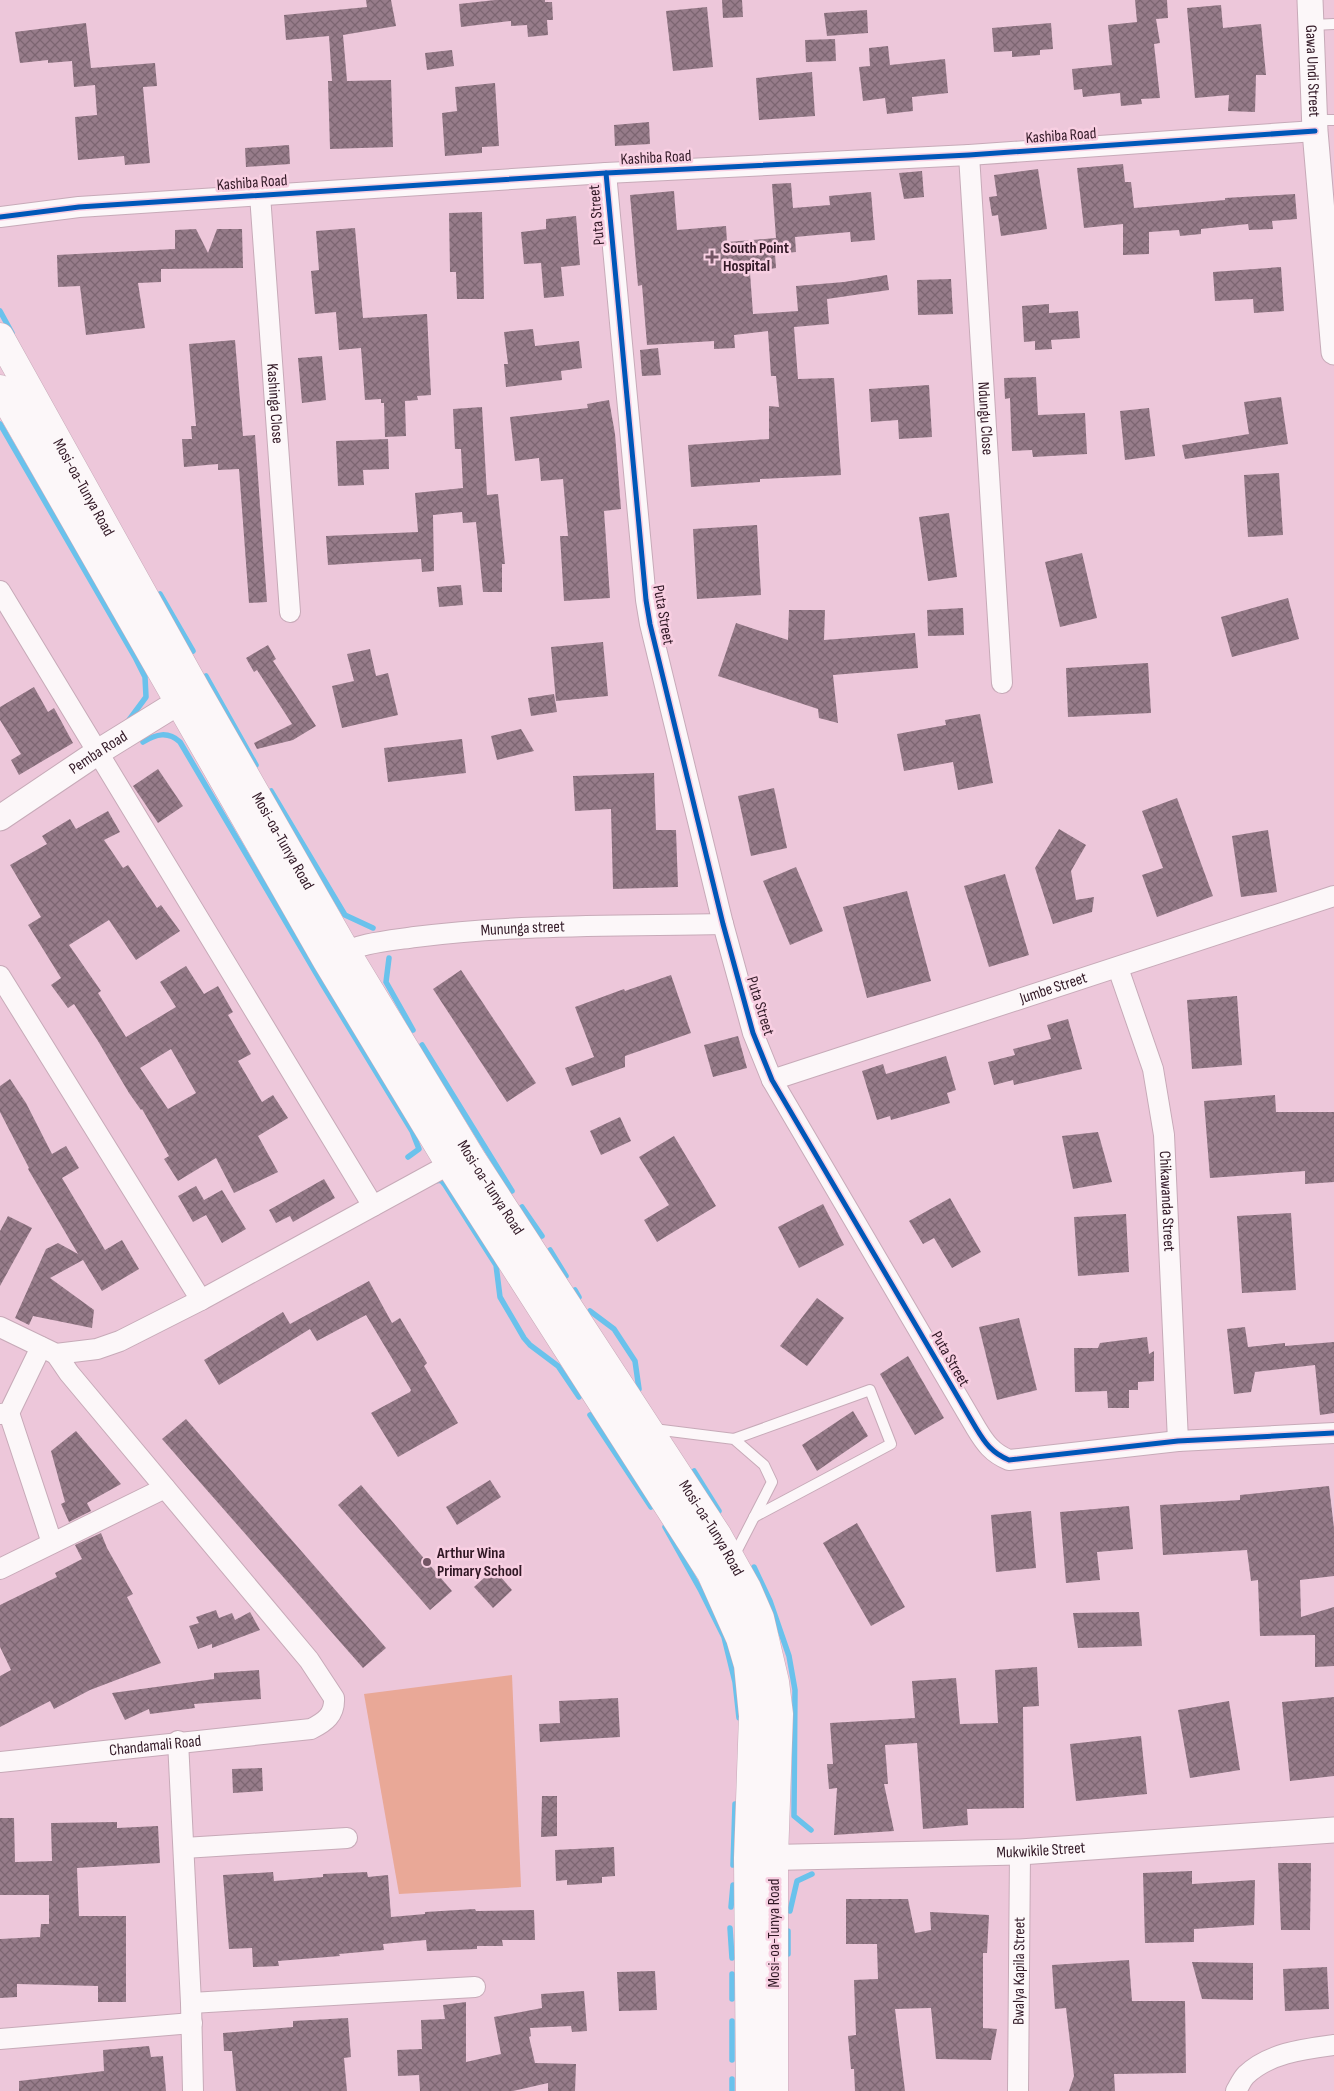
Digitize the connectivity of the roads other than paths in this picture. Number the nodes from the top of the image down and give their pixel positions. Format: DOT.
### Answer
graph roads {
  1 [pos="1310,0"];
  2 [pos="1322,24"];
  3 [pos="1321,124"];
  4 [pos="969,155"];
  5 [pos="606,173"];
  6 [pos="260,195"];
  7 [pos="0,217"];
  8 [pos="1328,220"];
  9 [pos="0,337"];
  10 [pos="1334,352"];
  11 [pos="0,390"];
  12 [pos="0,591"];
  13 [pos="290,612"];
  14 [pos="1002,683"];
  15 [pos="188,697"];
  16 [pos="98,752"];
  17 [pos="0,818"];
  18 [pos="1334,896"];
  19 [pos="723,924"];
  20 [pos="336,956"];
  21 [pos="1118,968"];
  22 [pos="0,976"];
  23 [pos="772,1080"];
  24 [pos="460,1159"];
  25 [pos="373,1206"];
  26 [pos="200,1300"];
  27 [pos="0,1327"];
  28 [pos="49,1351"];
  29 [pos="4,1413"];
  30 [pos="648,1428"];
  31 [pos="1334,1433"];
  32 [pos="734,1439"];
  33 [pos="1178,1441"];
  34 [pos="165,1488"];
  35 [pos="754,1518"];
  36 [pos="52,1543"];
  37 [pos="733,1559"];
  38 [pos="0,1569"];
  39 [pos="178,1741"];
  40 [pos="0,1762"];
  41 [pos="1334,1830"];
  42 [pos="347,1838"];
  43 [pos="184,1848"];
  44 [pos="1020,1852"];
  45 [pos="748,1858"];
  46 [pos="774,1858"];
  47 [pos="475,1987"];
  48 [pos="192,2003"];
  49 [pos="192,2023"];
  50 [pos="0,2039"];
  51 [pos="1334,2046"];
  52 [pos="193,2091"];
  53 [pos="750,2091"];
  54 [pos="774,2091"];
  55 [pos="1018,2091"];
  56 [pos="1236,2091"];
  1 -- 2 [label="street, Gawa Undi Street"];
  2 -- 3 [label="street, Gawa Undi Street"];
  3 -- 4 [label="street, Kashiba Road"];
  3 -- 8 [label="street, Gawa Undi Street"];
  4 -- 5 [label="street, Kashiba Road"];
  4 -- 14 [label="street, Ndungu Close"];
  5 -- 6 [label="street, Kashiba Road"];
  5 -- 19 [label="street, Puta Street"];
  6 -- 7 [label="street, Kashiba Road"];
  6 -- 13 [label="street, Kashinga Close"];
  8 -- 10 [label="street, Gawa Undi Street"];
  9 -- 15 [label="main road, Mosi-oa-Tunya Road"];
  11 -- 15 [label="main road, Mosi-oa-Tunya Road"];
  12 -- 16 [label="street"];
  15 -- 16 [label="street, Pemba Road"];
  15 -- 20 [label="main road, Mosi-oa-Tunya Road"];
  16 -- 17 [label="street, Pemba Road"];
  16 -- 25 [label="street"];
  18 -- 21 [label="street, Jumbe Street"];
  19 -- 20 [label="street, Mununga street"];
  19 -- 23 [label="street, Puta Street"];
  20 -- 24 [label="main road, Mosi-oa-Tunya Road"];
  21 -- 23 [label="street, Jumbe Street"];
  21 -- 33 [label="street, Chikawanda Street"];
  22 -- 26 [label="street"];
  23 -- 33 [label="street, Puta Street"];
  24 -- 25 [label="street"];
  24 -- 30 [label="main road, Mosi-oa-Tunya Road"];
  24 -- 45 [label="main road, Mosi-oa-Tunya Road"];
  25 -- 26 [label="street"];
  26 -- 28 [label="street"];
  27 -- 28 [label="street"];
  28 -- 29 [label="street"];
  28 -- 34 [label="street"];
  29 -- 36 [label="street"];
  30 -- 32 [label="lane"];
  30 -- 37 [label="main road, Mosi-oa-Tunya Road"];
  31 -- 33 [label="street, Puta Street"];
  32 -- 35 [label="lane"];
  32 -- 35 [label="lane"];
  34 -- 36 [label="street"];
  34 -- 39 [label="street, Chandamali Road"];
  35 -- 37 [label="lane"];
  36 -- 38 [label="street"];
  37 -- 46 [label="main road, Mosi-oa-Tunya Road"];
  39 -- 40 [label="street, Chandamali Road"];
  39 -- 43 [label="street"];
  41 -- 44 [label="street, Mukwikile Street"];
  42 -- 43 [label="street"];
  43 -- 48 [label="street"];
  44 -- 46 [label="street, Mukwikile Street"];
  44 -- 55 [label="street, Bwalya Kapila Street"];
  45 -- 46 [label="street, Mukwikile Street"];
  45 -- 53 [label="main road, Mosi-oa-Tunya Road"];
  46 -- 54 [label="main road, Mosi-oa-Tunya Road"];
  47 -- 48 [label="street"];
  48 -- 49 [label="street"];
  49 -- 50 [label="street"];
  49 -- 52 [label="street"];
  51 -- 56 [label="street"];
}
